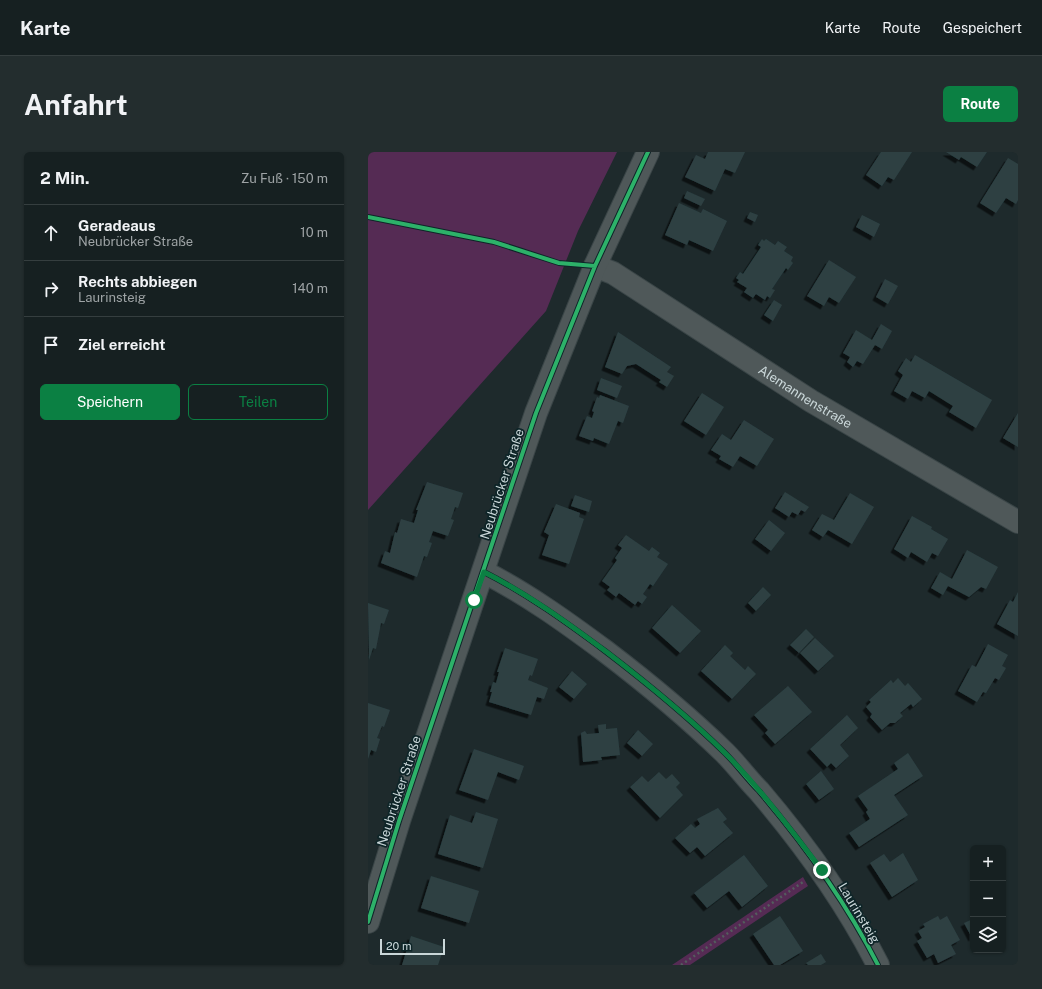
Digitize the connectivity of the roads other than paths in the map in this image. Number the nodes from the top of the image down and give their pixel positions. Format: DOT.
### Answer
graph roads {
  1 [pos="648,152"];
  2 [pos="595,266"];
  3 [pos="1018,522"];
  4 [pos="484,572"];
  5 [pos="368,922"];
  6 [pos="878,965"];
  1 -- 2 [label="street, Neubrücker Straße"];
  2 -- 3 [label="street, Alemannenstraße"];
  2 -- 4 [label="street, Neubrücker Straße"];
  4 -- 5 [label="street, Neubrücker Straße"];
  4 -- 6 [label="street, Laurinsteig"];
}
